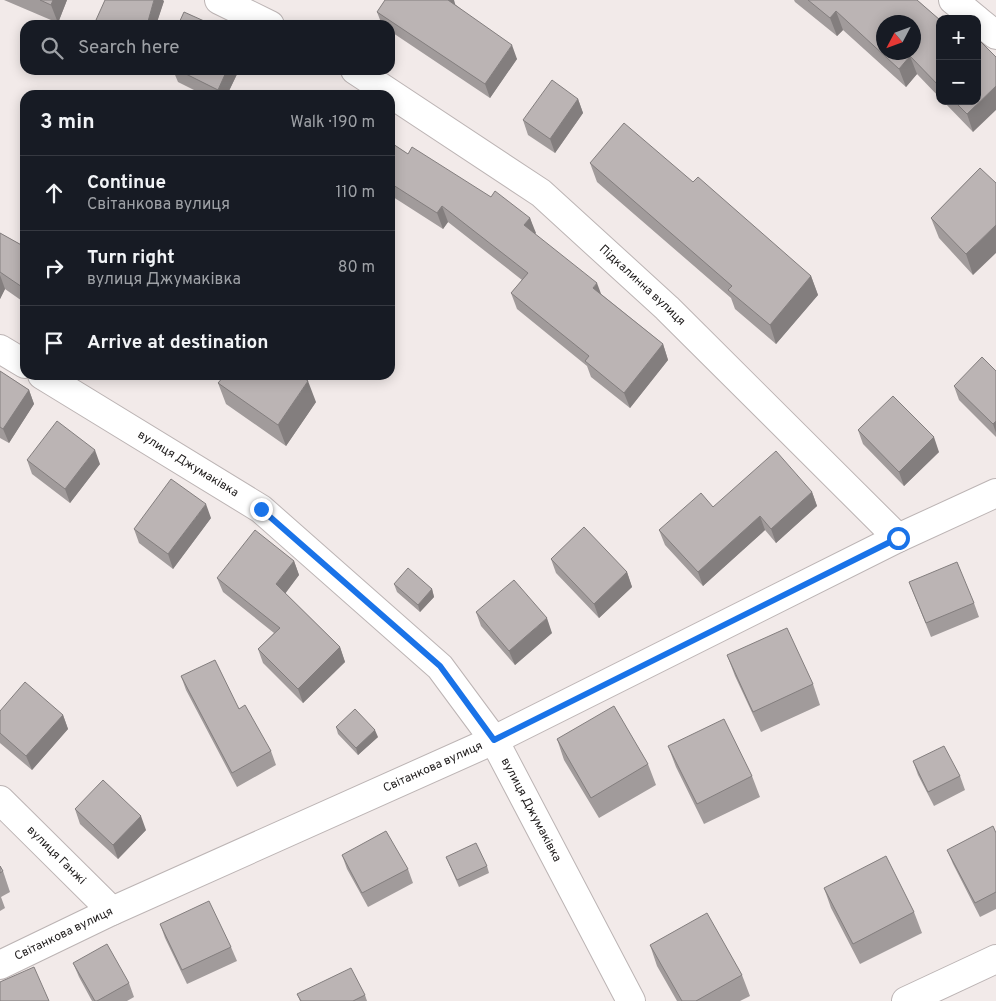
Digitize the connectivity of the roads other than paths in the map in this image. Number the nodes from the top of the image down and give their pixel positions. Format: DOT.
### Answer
graph roads {
  1 [pos="219,0"];
  2 [pos="953,0"];
  3 [pos="971,15"];
  4 [pos="260,20"];
  5 [pos="981,23"];
  6 [pos="996,35"];
  7 [pos="363,75"];
  8 [pos="385,90"];
  9 [pos="395,96"];
  10 [pos="0,349"];
  11 [pos="20,361"];
  12 [pos="50,380"];
  13 [pos="996,493"];
  14 [pos="898,538"];
  15 [pos="494,740"];
  16 [pos="0,800"];
  17 [pos="112,911"];
  18 [pos="996,959"];
  19 [pos="0,965"];
  20 [pos="631,1001"];
  21 [pos="906,1001"];
  1 -- 4 [label="street"];
  2 -- 3 [label="street"];
  5 -- 6 [label="street"];
  7 -- 8 [label="street, Підкалинна вулиця"];
  9 -- 14 [label="street, Підкалинна вулиця"];
  10 -- 11 [label="street"];
  12 -- 15 [label="street, вулиця Джумаківка"];
  13 -- 14 [label="street, Світанкова вулиця"];
  14 -- 15 [label="street, Світанкова вулиця"];
  15 -- 17 [label="street, Світанкова вулиця"];
  15 -- 20 [label="street, вулиця Джумаківка"];
  16 -- 17 [label="street, вулиця Ганжі"];
  17 -- 19 [label="street, Світанкова вулиця"];
  18 -- 21 [label="street"];
}
